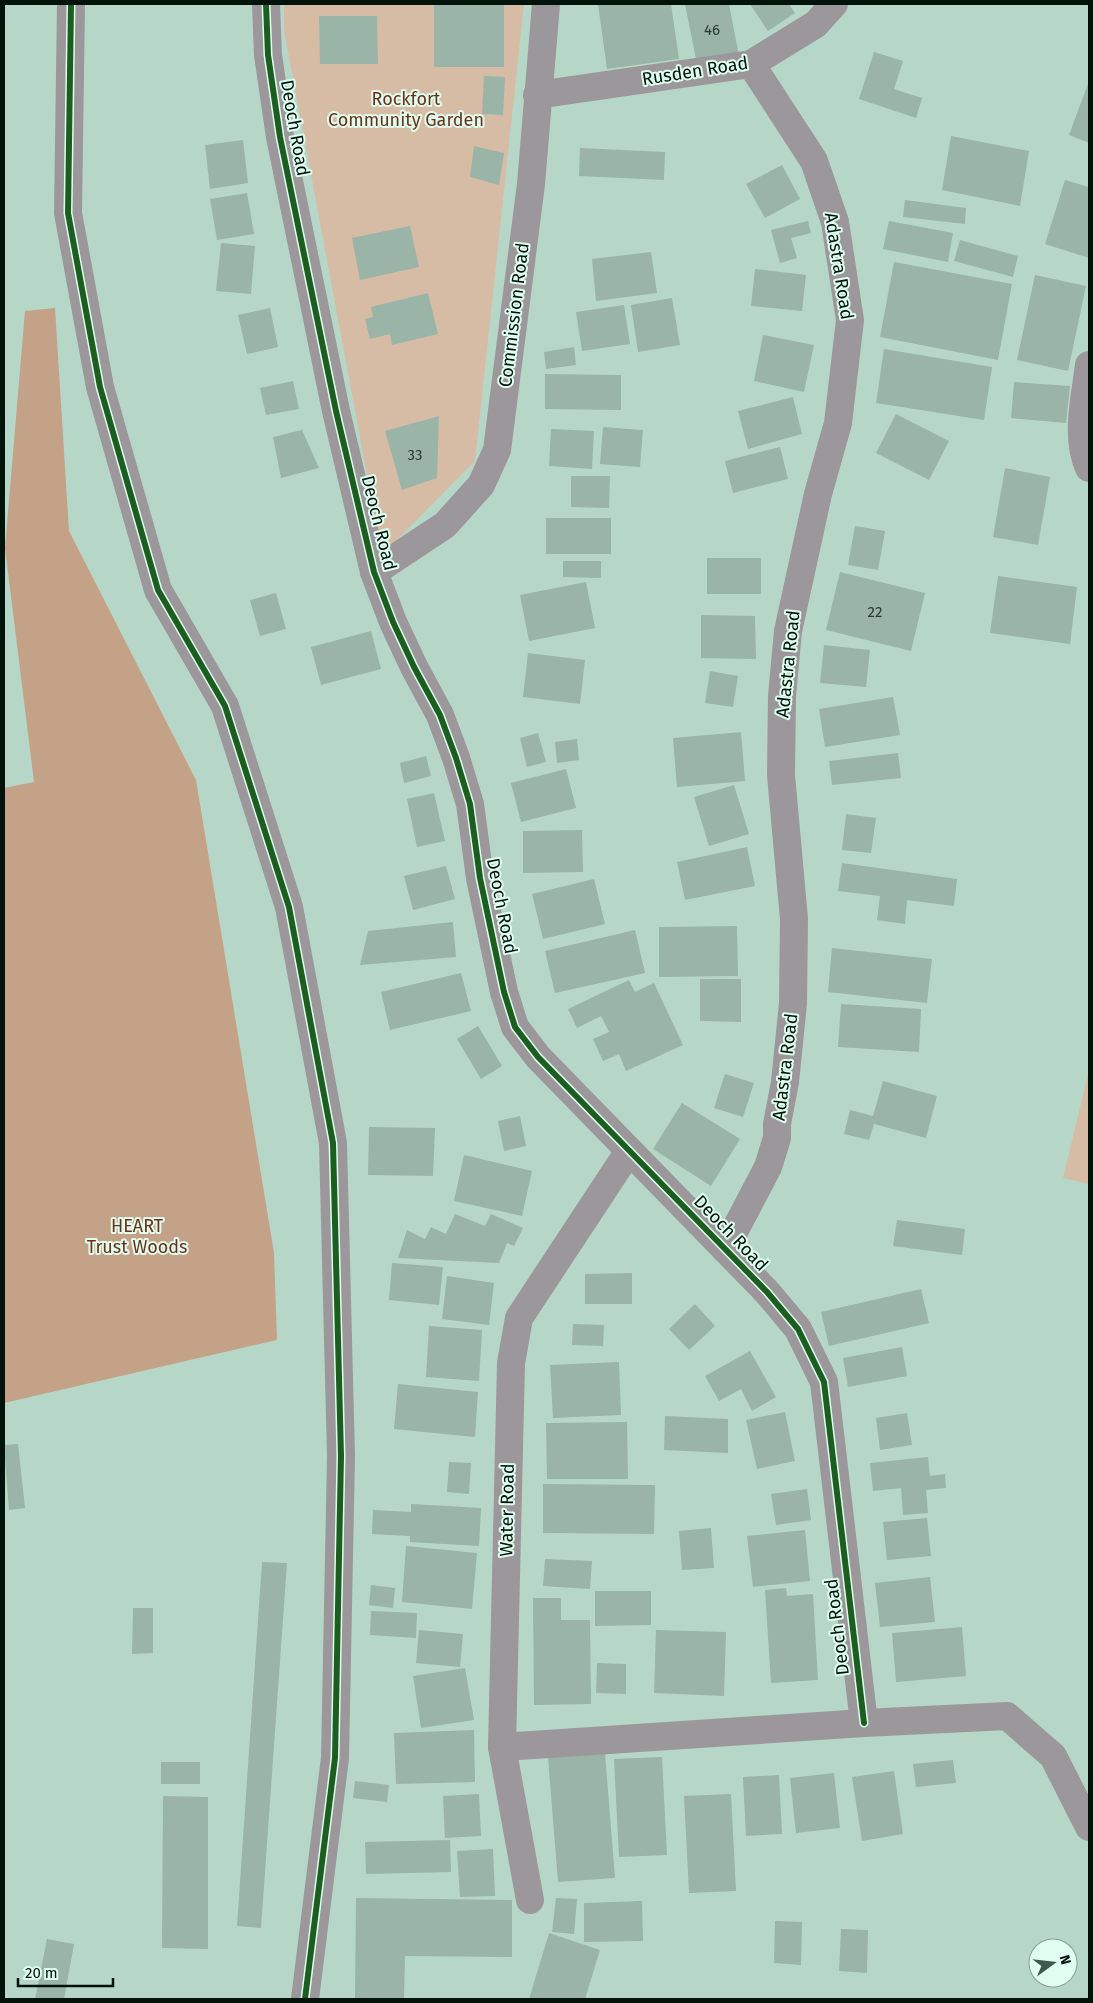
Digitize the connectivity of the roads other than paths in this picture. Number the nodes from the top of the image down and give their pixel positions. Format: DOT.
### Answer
graph roads {
  1 [pos="71,4"];
  2 [pos="266,4"];
  3 [pos="546,4"];
  4 [pos="834,4"];
  5 [pos="751,64"];
  6 [pos="537,94"];
  7 [pos="1089,365"];
  8 [pos="1089,468"];
  9 [pos="374,572"];
  10 [pos="629,1151"];
  11 [pos="725,1249"];
  12 [pos="864,1722"];
  13 [pos="502,1747"];
  14 [pos="1089,1827"];
  15 [pos="530,1900"];
  16 [pos="305,1999"];
  1 -- 16 [label="street"];
  2 -- 9 [label="street, Deoch Road"];
  3 -- 6 [label="street, Commission Road"];
  4 -- 5 [label="street, Rusden Road"];
  5 -- 6 [label="street, Rusden Road"];
  5 -- 11 [label="street, Adastra Road"];
  6 -- 9 [label="street, Commission Road"];
  7 -- 8 [label="street"];
  9 -- 10 [label="street, Deoch Road"];
  10 -- 11 [label="street, Deoch Road"];
  10 -- 13 [label="street, Water Road"];
  11 -- 12 [label="street, Deoch Road"];
  12 -- 13 [label="street"];
  12 -- 14 [label="street"];
  13 -- 15 [label="street, Water Road"];
}
